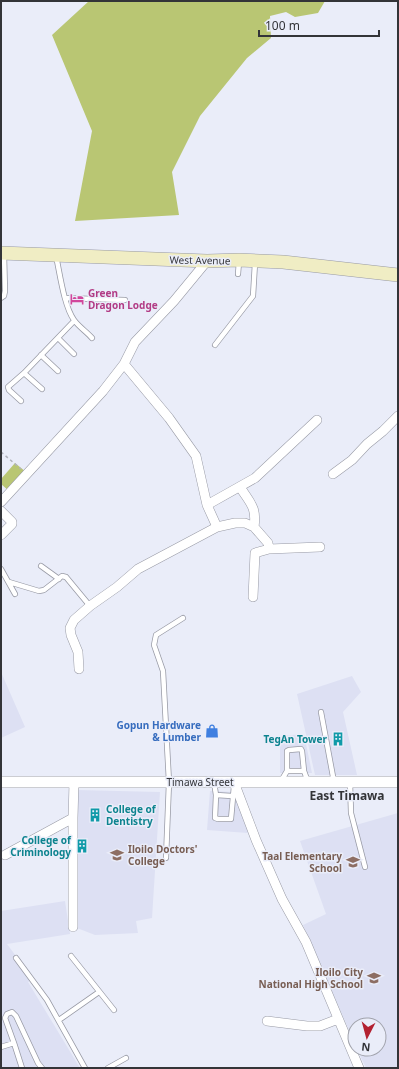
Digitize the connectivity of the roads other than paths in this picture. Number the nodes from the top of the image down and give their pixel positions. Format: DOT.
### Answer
graph roads {
  1 [pos="3,253"];
  2 [pos="56,255"];
  3 [pos="240,260"];
  4 [pos="207,261"];
  5 [pos="255,261"];
  6 [pos="238,274"];
  7 [pos="398,275"];
  8 [pos="1,298"];
  9 [pos="65,298"];
  10 [pos="125,300"];
  11 [pos="74,321"];
  12 [pos="58,338"];
  13 [pos="92,338"];
  14 [pos="215,345"];
  15 [pos="74,354"];
  16 [pos="41,355"];
  17 [pos="124,364"];
  18 [pos="58,371"];
  19 [pos="24,372"];
  20 [pos="42,389"];
  21 [pos="21,401"];
  22 [pos="398,416"];
  23 [pos="317,420"];
  24 [pos="333,474"];
  25 [pos="240,487"];
  26 [pos="1,502"];
  27 [pos="207,505"];
  28 [pos="1,511"];
  29 [pos="254,526"];
  30 [pos="217,527"];
  31 [pos="1,535"];
  32 [pos="320,547"];
  33 [pos="269,549"];
  34 [pos="40,566"];
  35 [pos="1,569"];
  36 [pos="59,579"];
  37 [pos="9,582"];
  38 [pos="15,594"];
  39 [pos="253,597"];
  40 [pos="90,606"];
  41 [pos="183,618"];
  42 [pos="78,669"];
  43 [pos="321,712"];
  44 [pos="287,771"];
  45 [pos="304,771"];
  46 [pos="1,782"];
  47 [pos="74,782"];
  48 [pos="169,782"];
  49 [pos="214,782"];
  50 [pos="234,782"];
  51 [pos="280,782"];
  52 [pos="308,782"];
  53 [pos="334,782"];
  54 [pos="350,782"];
  55 [pos="398,782"];
  56 [pos="216,795"];
  57 [pos="232,796"];
  58 [pos="72,818"];
  59 [pos="5,855"];
  60 [pos="166,858"];
  61 [pos="364,867"];
  62 [pos="73,927"];
  63 [pos="70,956"];
  64 [pos="16,958"];
  65 [pos="99,992"];
  66 [pos="114,1010"];
  67 [pos="338,1019"];
  68 [pos="58,1020"];
  69 [pos="267,1021"];
  70 [pos="14,1043"];
  71 [pos="1,1046"];
  72 [pos="126,1058"];
  73 [pos="22,1068"];
  74 [pos="42,1068"];
  75 [pos="85,1068"];
  76 [pos="108,1068"];
  77 [pos="358,1068"];
  1 -- 2 [label="main road, West Avenue"];
  1 -- 8 [label="lane"];
  2 -- 4 [label="main road, West Avenue"];
  2 -- 9 [label="lane"];
  3 -- 4 [label="main road, West Avenue"];
  3 -- 5 [label="main road, West Avenue"];
  3 -- 6 [label="lane"];
  4 -- 17 [label="street"];
  5 -- 7 [label="main road, West Avenue"];
  5 -- 14 [label="lane"];
  9 -- 10 [label="lane"];
  9 -- 11 [label="lane"];
  11 -- 12 [label="lane"];
  11 -- 13 [label="lane"];
  12 -- 15 [label="lane"];
  12 -- 16 [label="lane"];
  16 -- 18 [label="lane"];
  16 -- 19 [label="lane"];
  17 -- 26 [label="street"];
  17 -- 27 [label="street"];
  19 -- 20 [label="lane"];
  19 -- 21 [label="lane"];
  22 -- 24 [label="street"];
  23 -- 25 [label="street"];
  25 -- 27 [label="street"];
  25 -- 29 [label="street"];
  27 -- 30 [label="street"];
  28 -- 31 [label="street"];
  29 -- 30 [label="street"];
  29 -- 33 [label="street"];
  30 -- 40 [label="street"];
  32 -- 33 [label="street"];
  33 -- 39 [label="street"];
  34 -- 36 [label="lane"];
  35 -- 37 [label="lane"];
  36 -- 37 [label="lane"];
  36 -- 40 [label="lane"];
  37 -- 38 [label="lane"];
  40 -- 42 [label="street"];
  41 -- 48 [label="lane"];
  43 -- 53 [label="lane"];
  44 -- 45 [label="lane"];
  44 -- 45 [label="lane"];
  44 -- 51 [label="lane"];
  45 -- 52 [label="lane"];
  46 -- 47 [label="street, Timawa Street"];
  47 -- 48 [label="street, Timawa Street"];
  47 -- 58 [label="street"];
  48 -- 49 [label="street, Timawa Street"];
  48 -- 60 [label="lane"];
  49 -- 50 [label="street, Timawa Street"];
  49 -- 56 [label="lane"];
  50 -- 51 [label="street, Timawa Street"];
  50 -- 57 [label="lane"];
  50 -- 67 [label="street"];
  51 -- 52 [label="street, Timawa Street"];
  52 -- 53 [label="street, Timawa Street"];
  53 -- 54 [label="street, Timawa Street"];
  54 -- 55 [label="street, Timawa Street"];
  54 -- 61 [label="lane"];
  56 -- 57 [label="lane"];
  56 -- 57 [label="lane"];
  58 -- 59 [label="street"];
  58 -- 62 [label="street"];
  63 -- 65 [label="lane"];
  64 -- 68 [label="lane"];
  65 -- 66 [label="lane"];
  65 -- 68 [label="lane"];
  67 -- 69 [label="street"];
  67 -- 77 [label="street"];
  68 -- 75 [label="lane"];
  70 -- 71 [label="lane"];
  70 -- 73 [label="lane"];
  70 -- 74 [label="lane"];
  72 -- 76 [label="lane"];
}
